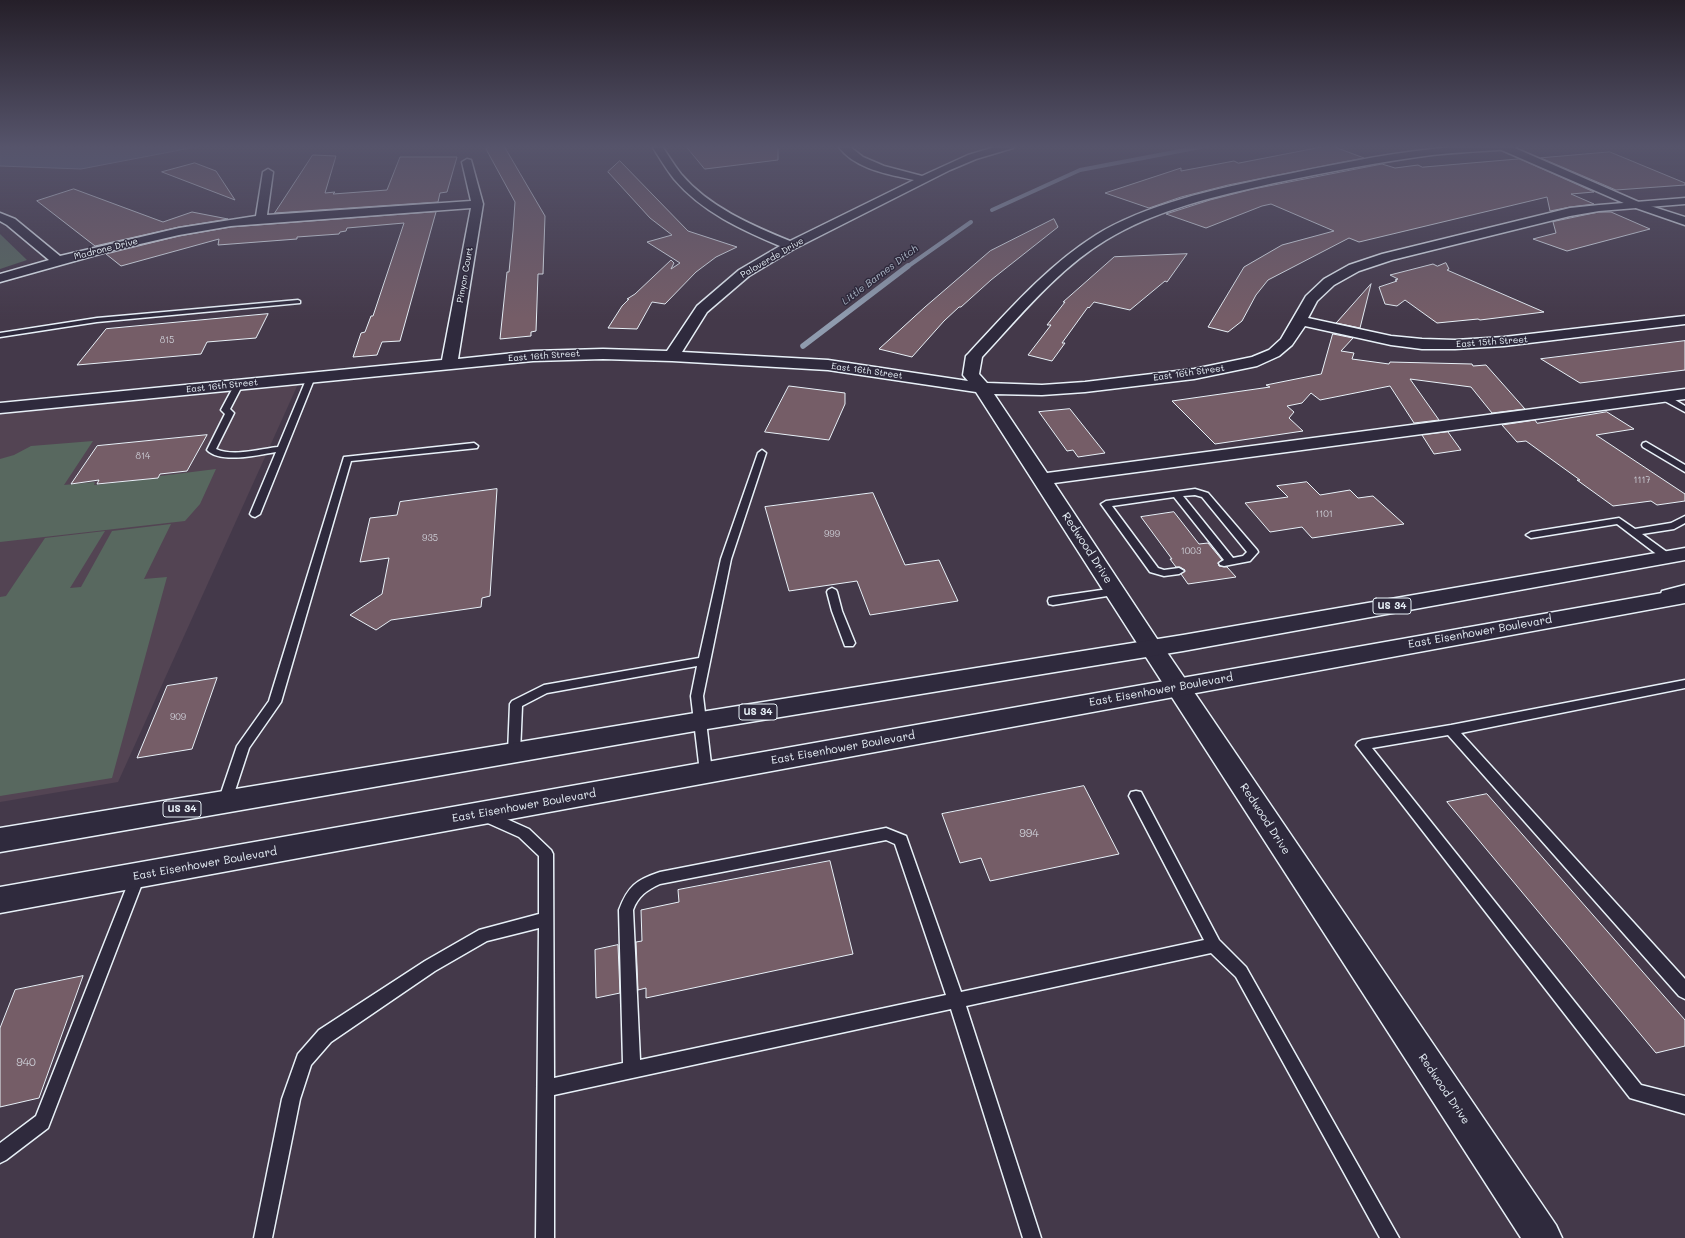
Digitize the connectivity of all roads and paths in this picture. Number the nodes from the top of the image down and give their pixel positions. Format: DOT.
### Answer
graph roads {
  1 [pos="263,204"];
  2 [pos="477,204"];
  3 [pos="709,204"];
  4 [pos="874,204"];
  5 [pos="1180,204"];
  6 [pos="1634,204"];
  7 [pos="1652,204"];
  8 [pos="1637,205"];
  9 [pos="0,217"];
  10 [pos="261,219"];
  11 [pos="1685,221"];
  12 [pos="1685,231"];
  13 [pos="790,246"];
  14 [pos="58,261"];
  15 [pos="0,278"];
  16 [pos="298,302"];
  17 [pos="1299,320"];
  18 [pos="1685,320"];
  19 [pos="0,335"];
  20 [pos="672,356"];
  21 [pos="449,364"];
  22 [pos="311,377"];
  23 [pos="239,384"];
  24 [pos="982,388"];
  25 [pos="1685,394"];
  26 [pos="1664,397"];
  27 [pos="0,408"];
  28 [pos="1685,409"];
  29 [pos="1646,444"];
  30 [pos="474,446"];
  31 [pos="281,449"];
  32 [pos="762,453"];
  33 [pos="1685,469"];
  34 [pos="1042,479"];
  35 [pos="1176,494"];
  36 [pos="255,514"];
  37 [pos="1685,519"];
  38 [pos="1633,532"];
  39 [pos="1531,535"];
  40 [pos="1676,556"];
  41 [pos="1178,571"];
  42 [pos="1685,588"];
  43 [pos="832,592"];
  44 [pos="1115,592"];
  45 [pos="1685,596"];
  46 [pos="1053,601"];
  47 [pos="1617,608"];
  48 [pos="849,643"];
  49 [pos="1152,648"];
  50 [pos="705,661"];
  51 [pos="1685,684"];
  52 [pos="1178,687"];
  53 [pos="701,721"];
  54 [pos="1451,730"];
  55 [pos="514,753"];
  56 [pos="706,772"];
  57 [pos="1136,796"];
  58 [pos="224,802"];
  59 [pos="481,814"];
  60 [pos="0,840"];
  61 [pos="138,876"];
  62 [pos="0,900"];
  63 [pos="546,919"];
  64 [pos="1214,945"];
  65 [pos="1685,991"];
  66 [pos="956,1000"];
  67 [pos="632,1069"];
  68 [pos="546,1088"];
  69 [pos="1685,1105"];
  70 [pos="0,1154"];
  71 [pos="263,1238"];
  72 [pos="545,1238"];
  73 [pos="1032,1238"];
  74 [pos="1390,1238"];
  75 [pos="1543,1238"];
  1 -- 10 [label="main road"];
  2 -- 10 [label="main road, Madrone Drive"];
  2 -- 21 [label="main road, Pinyon Court"];
  3 -- 13 [label="main road"];
  4 -- 13 [label="main road, Paloverde Drive"];
  5 -- 24 [label="main road, Redwood Drive"];
  6 -- 8 [label="main road"];
  7 -- 8 [label="main road, East 16th Street"];
  8 -- 11 [label="main road"];
  8 -- 12 [label="main road"];
  8 -- 17 [label="main road, East 16th Street"];
  9 -- 14 [label="main road"];
  10 -- 14 [label="main road, Madrone Drive"];
  13 -- 20 [label="main road, Paloverde Drive"];
  14 -- 15 [label="main road, Madrone Drive"];
  16 -- 19 [label="lane"];
  17 -- 18 [label="main road, East 15th Street"];
  17 -- 24 [label="main road, East 16th Street"];
  20 -- 21 [label="main road, East 16th Street"];
  20 -- 24 [label="main road, East 16th Street"];
  21 -- 22 [label="main road, East 16th Street"];
  22 -- 23 [label="main road, East 16th Street"];
  22 -- 31 [label="lane"];
  23 -- 27 [label="main road, East 16th Street"];
  23 -- 31 [label="lane"];
  24 -- 34 [label="main road, Redwood Drive"];
  25 -- 26 [label="main road"];
  26 -- 28 [label="lane"];
  26 -- 34 [label="main road"];
  29 -- 33 [label="lane"];
  30 -- 58 [label="lane"];
  31 -- 36 [label="lane"];
  32 -- 50 [label="lane"];
  34 -- 44 [label="main road, Redwood Drive"];
  35 -- 35 [label="lane"];
  35 -- 41 [label="lane"];
  37 -- 38 [label="lane"];
  38 -- 39 [label="lane"];
  38 -- 40 [label="lane"];
  40 -- 49 [label="main road, US 34"];
  42 -- 47 [label="lane"];
  43 -- 48 [label="lane"];
  44 -- 46 [label="lane"];
  44 -- 49 [label="main road, Redwood Drive"];
  45 -- 47 [label="main road, East Eisenhower Boulevard"];
  47 -- 52 [label="main road, East Eisenhower Boulevard"];
  49 -- 52 [label="main road, Redwood Drive"];
  49 -- 53 [label="main road, US 34"];
  50 -- 53 [label="lane"];
  50 -- 55 [label="lane"];
  51 -- 54 [label="lane"];
  52 -- 56 [label="main road, East Eisenhower Boulevard"];
  52 -- 75 [label="main road, Redwood Drive"];
  53 -- 55 [label="main road, US 34"];
  53 -- 56 [label="lane"];
  54 -- 65 [label="lane"];
  54 -- 69 [label="lane"];
  55 -- 58 [label="main road, US 34"];
  56 -- 59 [label="main road, East Eisenhower Boulevard"];
  57 -- 64 [label="lane"];
  58 -- 60 [label="main road, US 34"];
  59 -- 61 [label="main road, East Eisenhower Boulevard"];
  59 -- 63 [label="lane"];
  61 -- 62 [label="main road, East Eisenhower Boulevard"];
  61 -- 70 [label="lane"];
  63 -- 68 [label="lane"];
  63 -- 71 [label="lane"];
  64 -- 66 [label="lane"];
  64 -- 74 [label="lane"];
  66 -- 67 [label="lane"];
  66 -- 67 [label="lane"];
  66 -- 73 [label="lane"];
  67 -- 68 [label="lane"];
  68 -- 72 [label="lane"];
}
